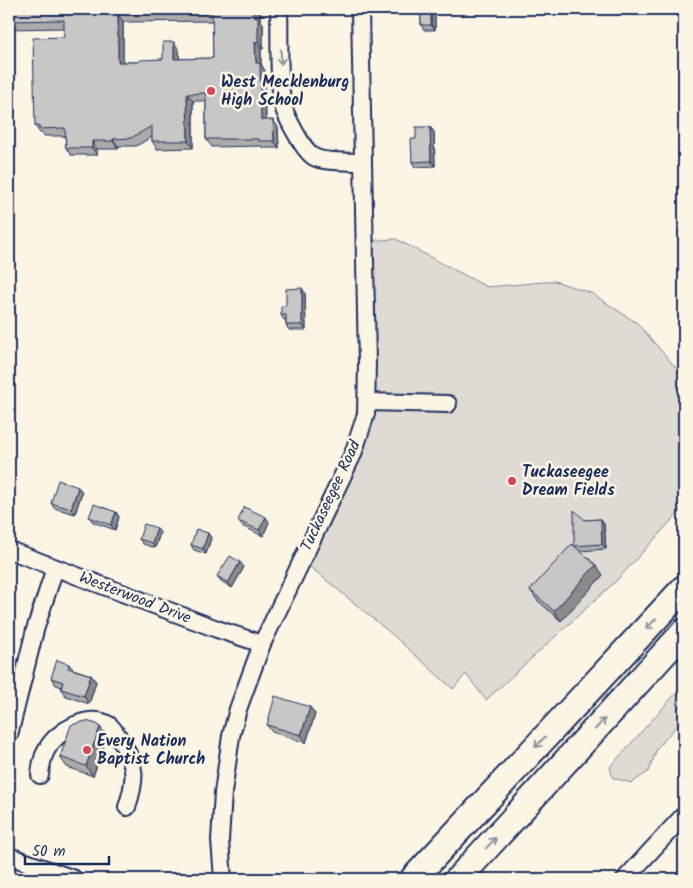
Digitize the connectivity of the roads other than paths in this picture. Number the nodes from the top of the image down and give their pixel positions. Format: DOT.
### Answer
graph roads {
  1 [pos="279,9"];
  2 [pos="360,9"];
  3 [pos="363,162"];
  4 [pos="367,402"];
  5 [pos="448,404"];
  6 [pos="9,550"];
  7 [pos="55,568"];
  8 [pos="684,588"];
  9 [pos="684,632"];
  10 [pos="262,644"];
  11 [pos="9,735"];
  12 [pos="40,775"];
  13 [pos="128,807"];
  14 [pos="684,816"];
  15 [pos="9,856"];
  16 [pos="74,879"];
  17 [pos="223,879"];
  18 [pos="413,879"];
  19 [pos="458,879"];
  20 [pos="624,879"];
  1 -- 3 [label="street, one-way"];
  2 -- 3 [label="street, Tuckaseegee Road"];
  3 -- 4 [label="street, Tuckaseegee Road"];
  4 -- 5 [label="street"];
  4 -- 10 [label="street, Tuckaseegee Road"];
  6 -- 7 [label="street, Westerwood Drive"];
  7 -- 10 [label="street, Westerwood Drive"];
  7 -- 11 [label="street"];
  8 -- 18 [label="highway, one-way"];
  19 -- 9 [label="highway, one-way"];
  10 -- 17 [label="street, Tuckaseegee Road"];
  12 -- 13 [label="street"];
  14 -- 20 [label="street"];
  15 -- 16 [label="street"];
}
